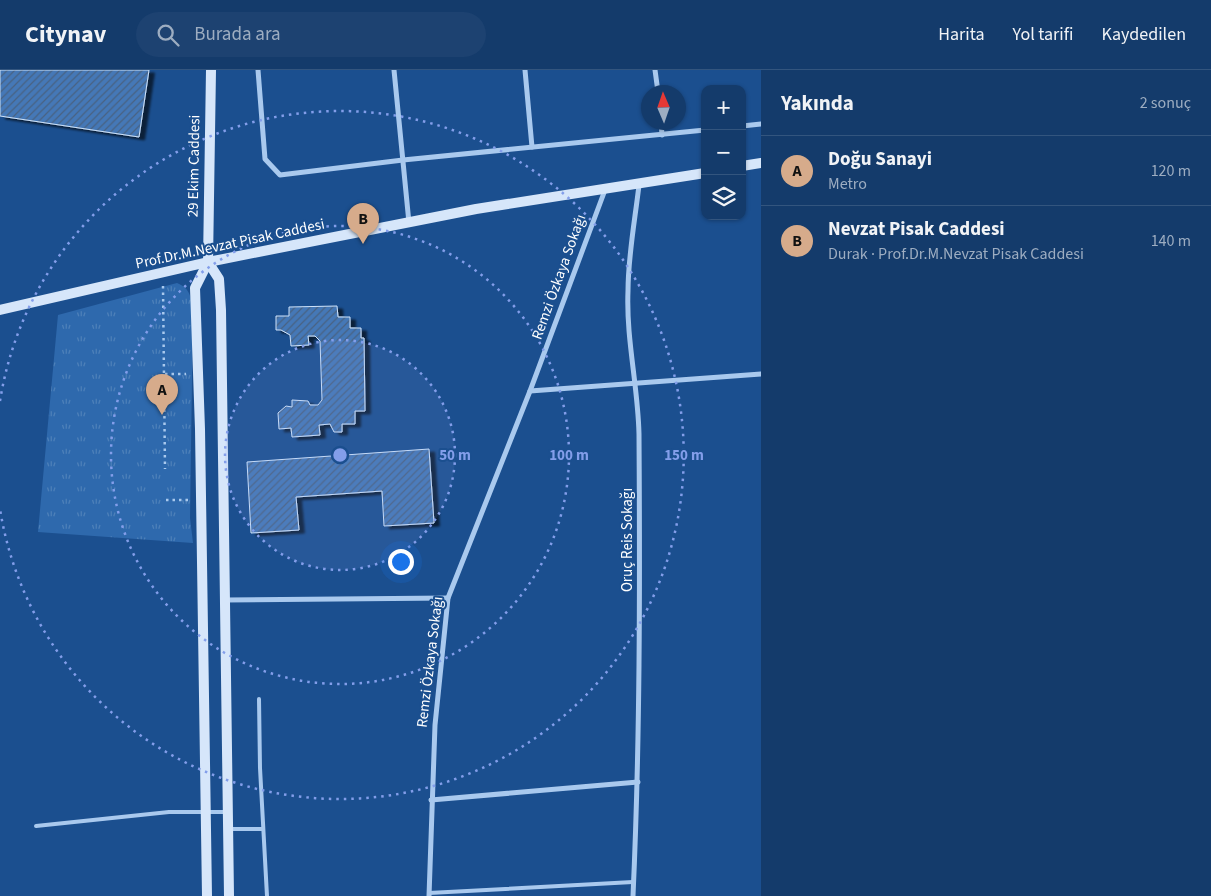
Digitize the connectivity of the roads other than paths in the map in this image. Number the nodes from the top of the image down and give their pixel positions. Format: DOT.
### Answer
graph roads {
  1 [pos="211,70"];
  2 [pos="258,70"];
  3 [pos="394,70"];
  4 [pos="524,70"];
  5 [pos="656,70"];
  6 [pos="657,85"];
  7 [pos="761,124"];
  8 [pos="746,126"];
  9 [pos="662,130"];
  10 [pos="701,130"];
  11 [pos="662,134"];
  12 [pos="532,147"];
  13 [pos="403,160"];
  14 [pos="761,163"];
  15 [pos="746,165"];
  16 [pos="701,174"];
  17 [pos="639,185"];
  18 [pos="605,190"];
  19 [pos="409,223"];
  20 [pos="208,262"];
  21 [pos="0,310"];
  22 [pos="761,374"];
  23 [pos="634,385"];
  24 [pos="530,391"];
  25 [pos="448,598"];
  26 [pos="224,600"];
  27 [pos="259,699"];
  28 [pos="638,782"];
  29 [pos="431,800"];
  30 [pos="206,811"];
  31 [pos="228,812"];
  32 [pos="36,826"];
  33 [pos="228,829"];
  34 [pos="263,829"];
  35 [pos="633,882"];
  36 [pos="429,894"];
  37 [pos="207,896"];
  38 [pos="229,896"];
  39 [pos="267,896"];
  40 [pos="632,896"];
  1 -- 20 [label="main road, 29 Ekim Caddesi"];
  2 -- 13 [label="street"];
  3 -- 13 [label="street"];
  4 -- 12 [label="street"];
  5 -- 6 [label="street"];
  7 -- 8 [label="street"];
  9 -- 11 [label="street"];
  10 -- 11 [label="street"];
  11 -- 12 [label="street"];
  12 -- 13 [label="street"];
  13 -- 19 [label="street"];
  14 -- 15 [label="main road"];
  16 -- 17 [label="main road, Prof.Dr.M.Nevzat Pisak Caddesi"];
  17 -- 18 [label="main road, Prof.Dr.M.Nevzat Pisak Caddesi"];
  17 -- 23 [label="street, Oruç Reis Sokağı"];
  18 -- 19 [label="main road, Prof.Dr.M.Nevzat Pisak Caddesi"];
  18 -- 24 [label="street, Remzi Özkaya Sokağı"];
  19 -- 20 [label="main road, Prof.Dr.M.Nevzat Pisak Caddesi"];
  20 -- 21 [label="main road, Prof.Dr.M.Nevzat Pisak Caddesi"];
  20 -- 26 [label="main road"];
  20 -- 30 [label="main road"];
  22 -- 23 [label="street"];
  23 -- 24 [label="street"];
  23 -- 28 [label="street, Oruç Reis Sokağı"];
  24 -- 25 [label="street, Remzi Özkaya Sokağı"];
  25 -- 26 [label="street"];
  25 -- 29 [label="street, Remzi Özkaya Sokağı"];
  26 -- 31 [label="main road"];
  27 -- 34 [label="lane"];
  28 -- 29 [label="street"];
  28 -- 35 [label="street, Oruç Reis Sokağı"];
  29 -- 36 [label="street, Remzi Özkaya Sokağı"];
  30 -- 31 [label="lane"];
  30 -- 32 [label="lane"];
  30 -- 37 [label="main road"];
  31 -- 33 [label="main road"];
  33 -- 34 [label="lane"];
  33 -- 38 [label="main road"];
  34 -- 39 [label="lane"];
  35 -- 36 [label="lane"];
  35 -- 40 [label="street, Oruç Reis Sokağı"];
}
